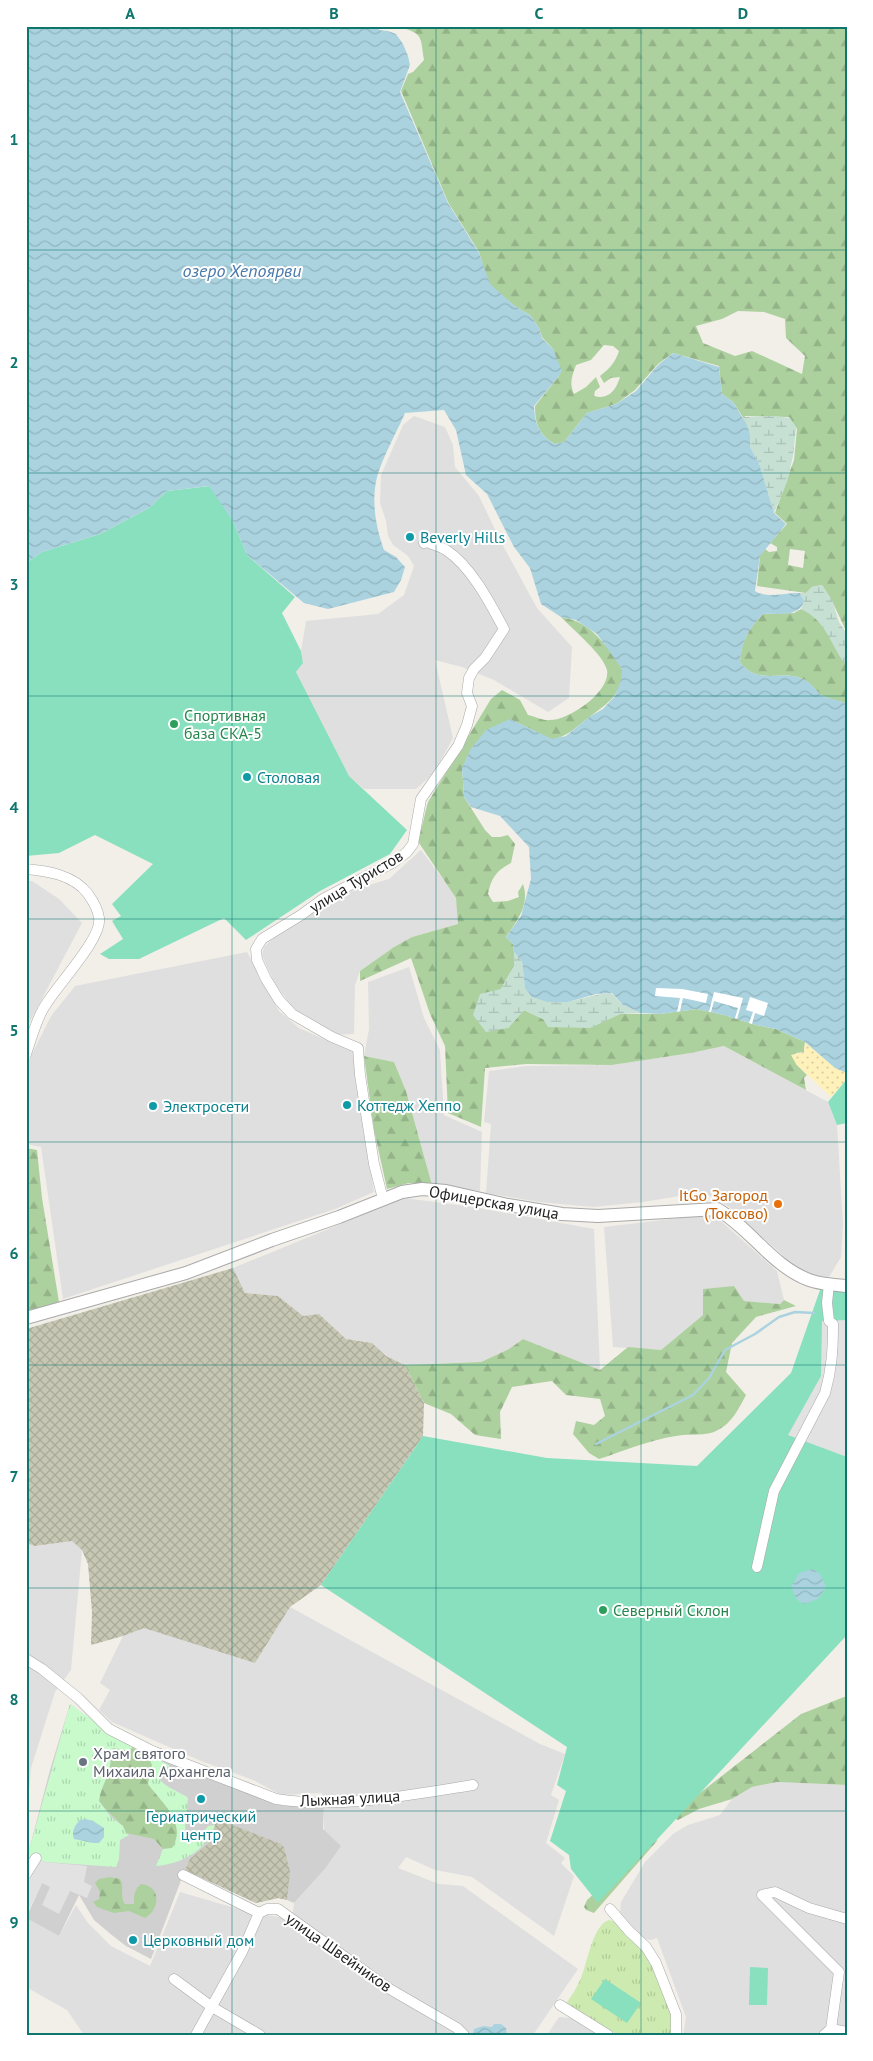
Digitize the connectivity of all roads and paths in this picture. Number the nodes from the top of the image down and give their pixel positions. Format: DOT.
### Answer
graph roads {
  1 [pos="424,543"];
  2 [pos="26,870"];
  3 [pos="26,1054"];
  4 [pos="383,1199"];
  5 [pos="838,1285"];
  6 [pos="26,1318"];
  7 [pos="758,1568"];
  8 [pos="26,1659"];
  9 [pos="473,1785"];
  10 [pos="36,1858"];
  11 [pos="26,1874"];
  12 [pos="183,1875"];
  13 [pos="610,1909"];
  14 [pos="259,1913"];
  15 [pos="847,1919"];
  16 [pos="174,1979"];
  17 [pos="560,2005"];
  18 [pos="212,2007"];
  19 [pos="827,2032"];
  20 [pos="847,2032"];
  21 [pos="196,2035"];
  22 [pos="260,2035"];
  23 [pos="464,2035"];
  24 [pos="608,2035"];
  25 [pos="676,2035"];
  1 -- 4 [label="street, улица Туристов"];
  2 -- 3 [label="street"];
  4 -- 5 [label="street, Офицерская улица"];
  4 -- 6 [label="street, Офицерская улица"];
  5 -- 7 [label="street"];
  8 -- 9 [label="street, Лыжная улица"];
  10 -- 11 [label="street"];
  12 -- 14 [label="street, улица Швейников"];
  13 -- 25 [label="street"];
  14 -- 18 [label="street"];
  14 -- 23 [label="street, улица Швейников"];
  15 -- 19 [label="street"];
  16 -- 18 [label="street"];
  17 -- 24 [label="street"];
  18 -- 21 [label="street"];
  18 -- 22 [label="street"];
  19 -- 20 [label="street"];
}
